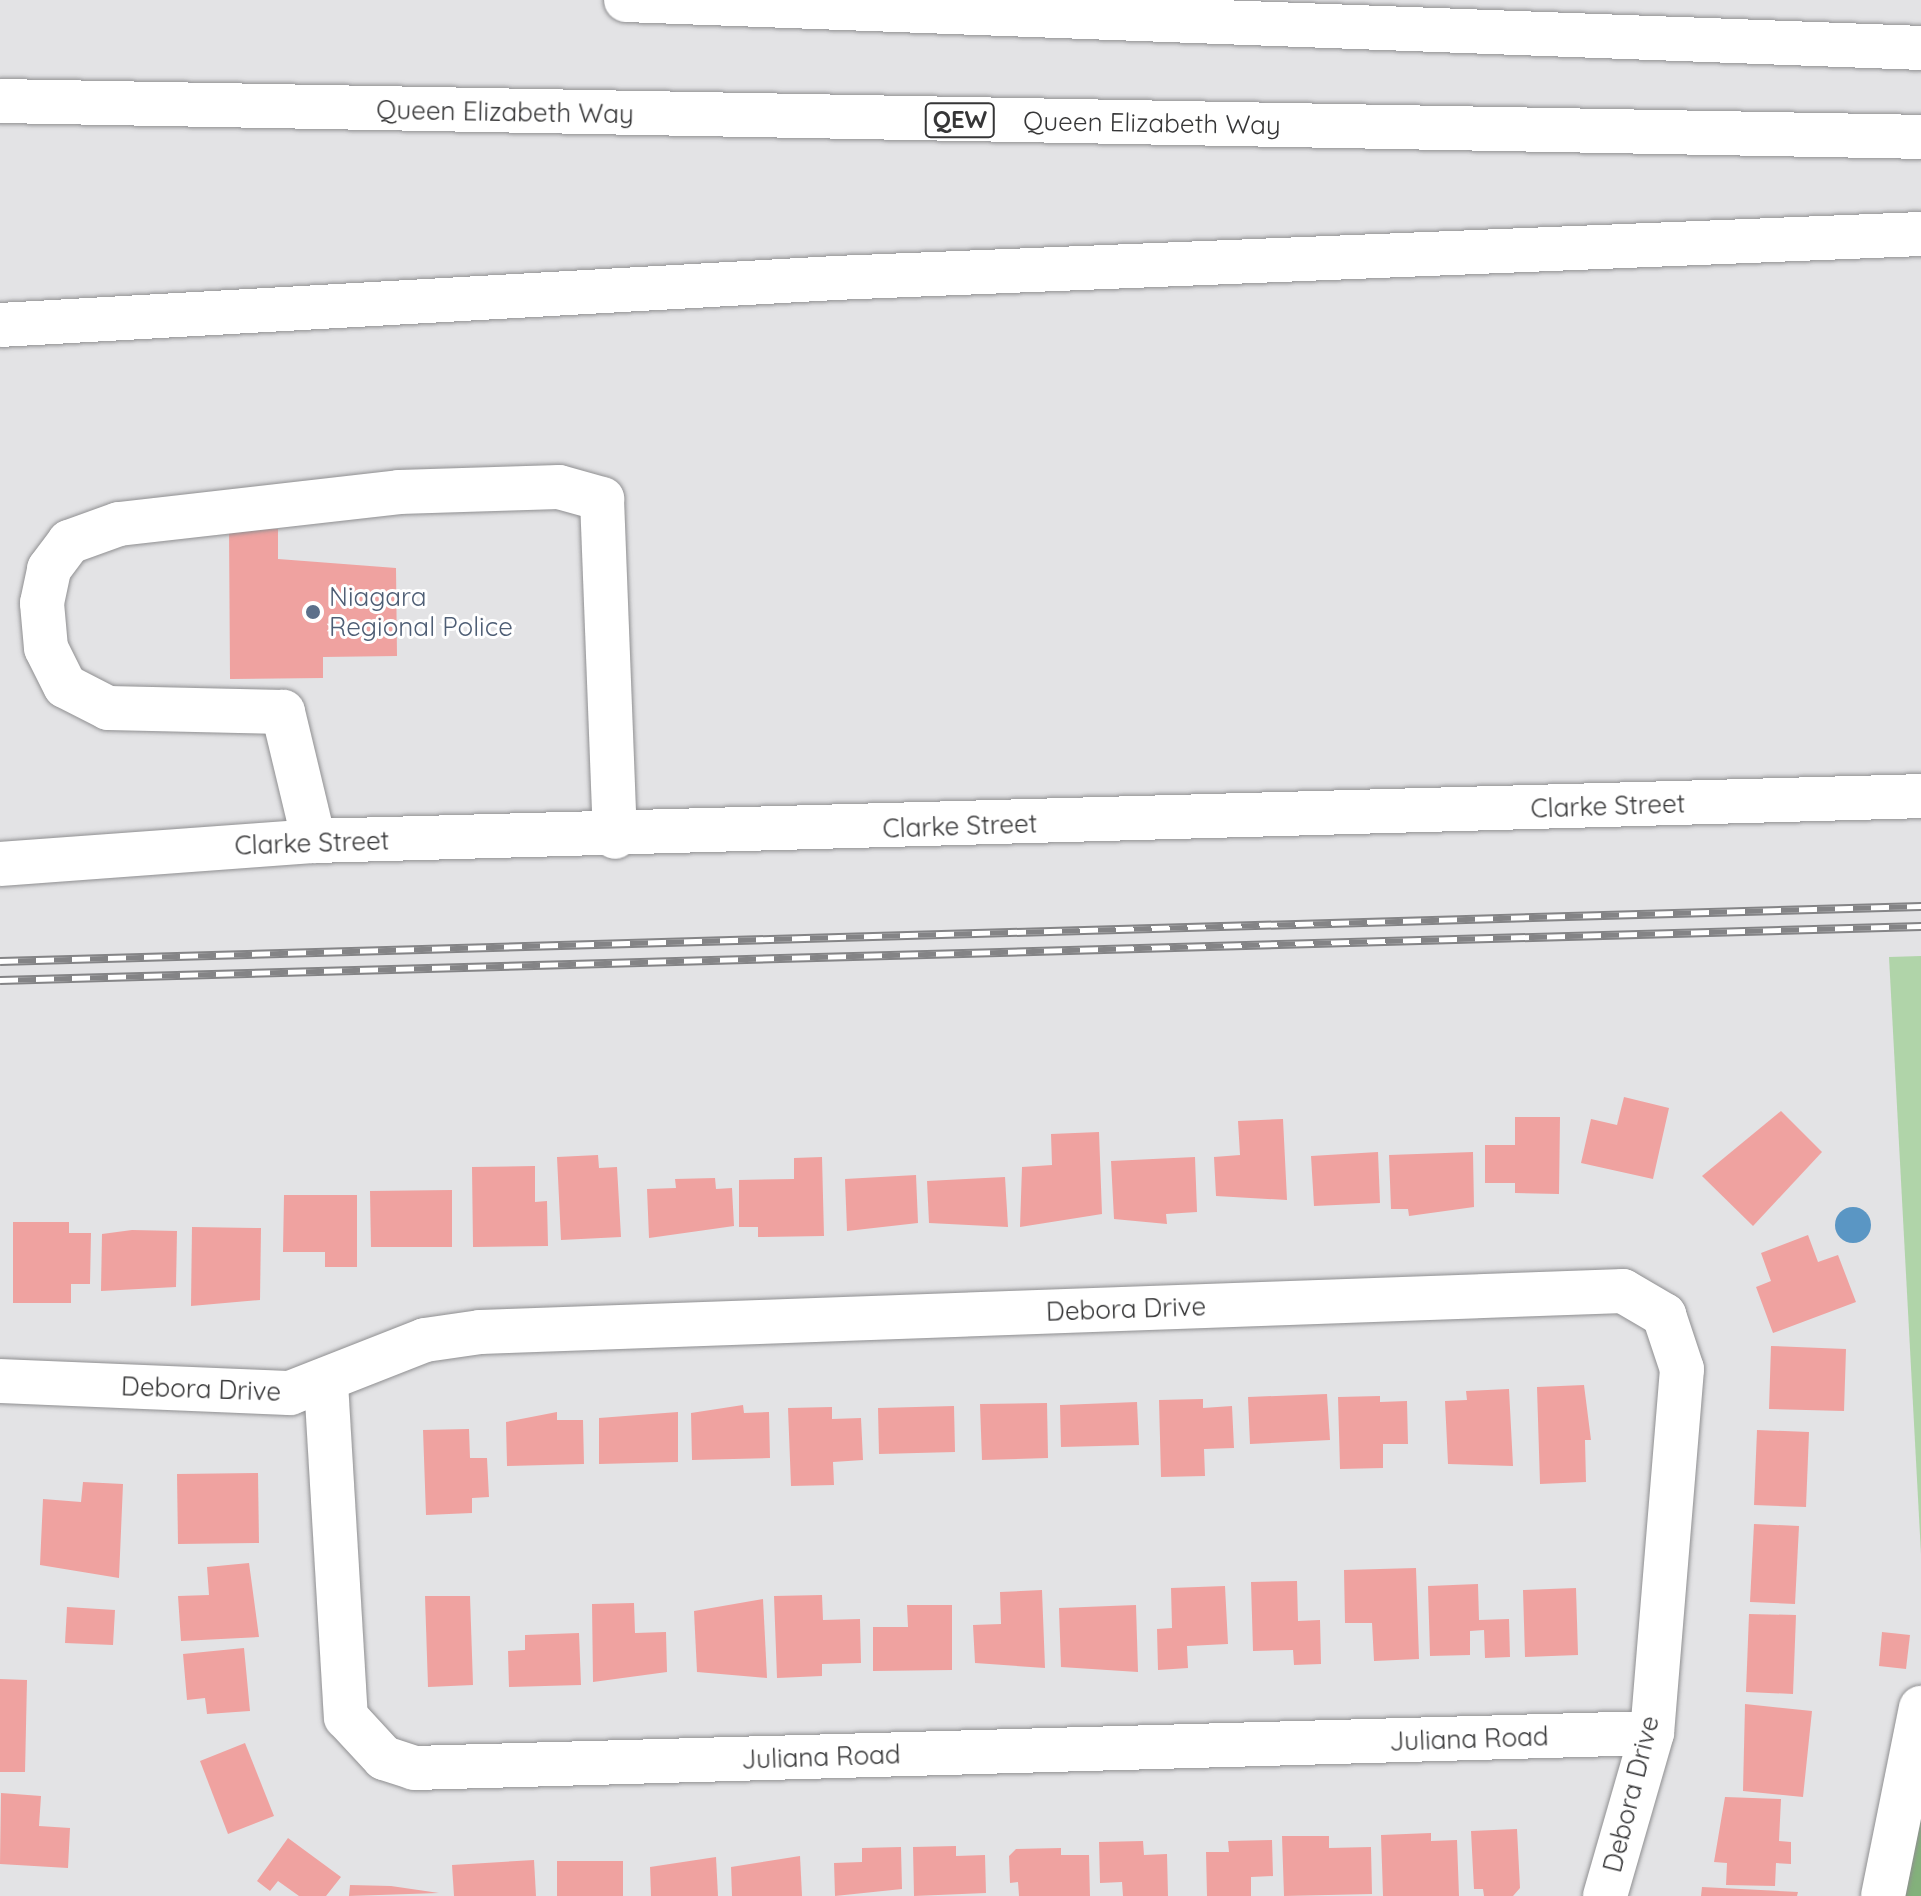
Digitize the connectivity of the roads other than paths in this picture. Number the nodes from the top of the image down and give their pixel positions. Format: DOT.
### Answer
graph roads {
  1 [pos="626,0"];
  2 [pos="1921,48"];
  3 [pos="0,101"];
  4 [pos="1921,137"];
  5 [pos="1921,234"];
  6 [pos="0,325"];
  7 [pos="1921,796"];
  8 [pos="615,837"];
  9 [pos="314,841"];
  10 [pos="0,864"];
  11 [pos="0,1381"];
  12 [pos="326,1383"];
  13 [pos="1921,1708"];
  14 [pos="1652,1733"];
  15 [pos="1605,1896"];
  16 [pos="1883,1896"];
  1 -- 2 [label="main road"];
  3 -- 4 [label="main road, Queen Elizabeth Way / QEW"];
  5 -- 6 [label="main road"];
  7 -- 8 [label="main road, Clarke Street"];
  8 -- 9 [label="main road, Clarke Street"];
  8 -- 9 [label="main road"];
  9 -- 10 [label="main road, Clarke Street"];
  11 -- 12 [label="main road, Debora Drive"];
  12 -- 14 [label="main road, Juliana Road"];
  12 -- 14 [label="main road, Debora Drive"];
  13 -- 16 [label="main road"];
  14 -- 15 [label="main road, Debora Drive"];
}
